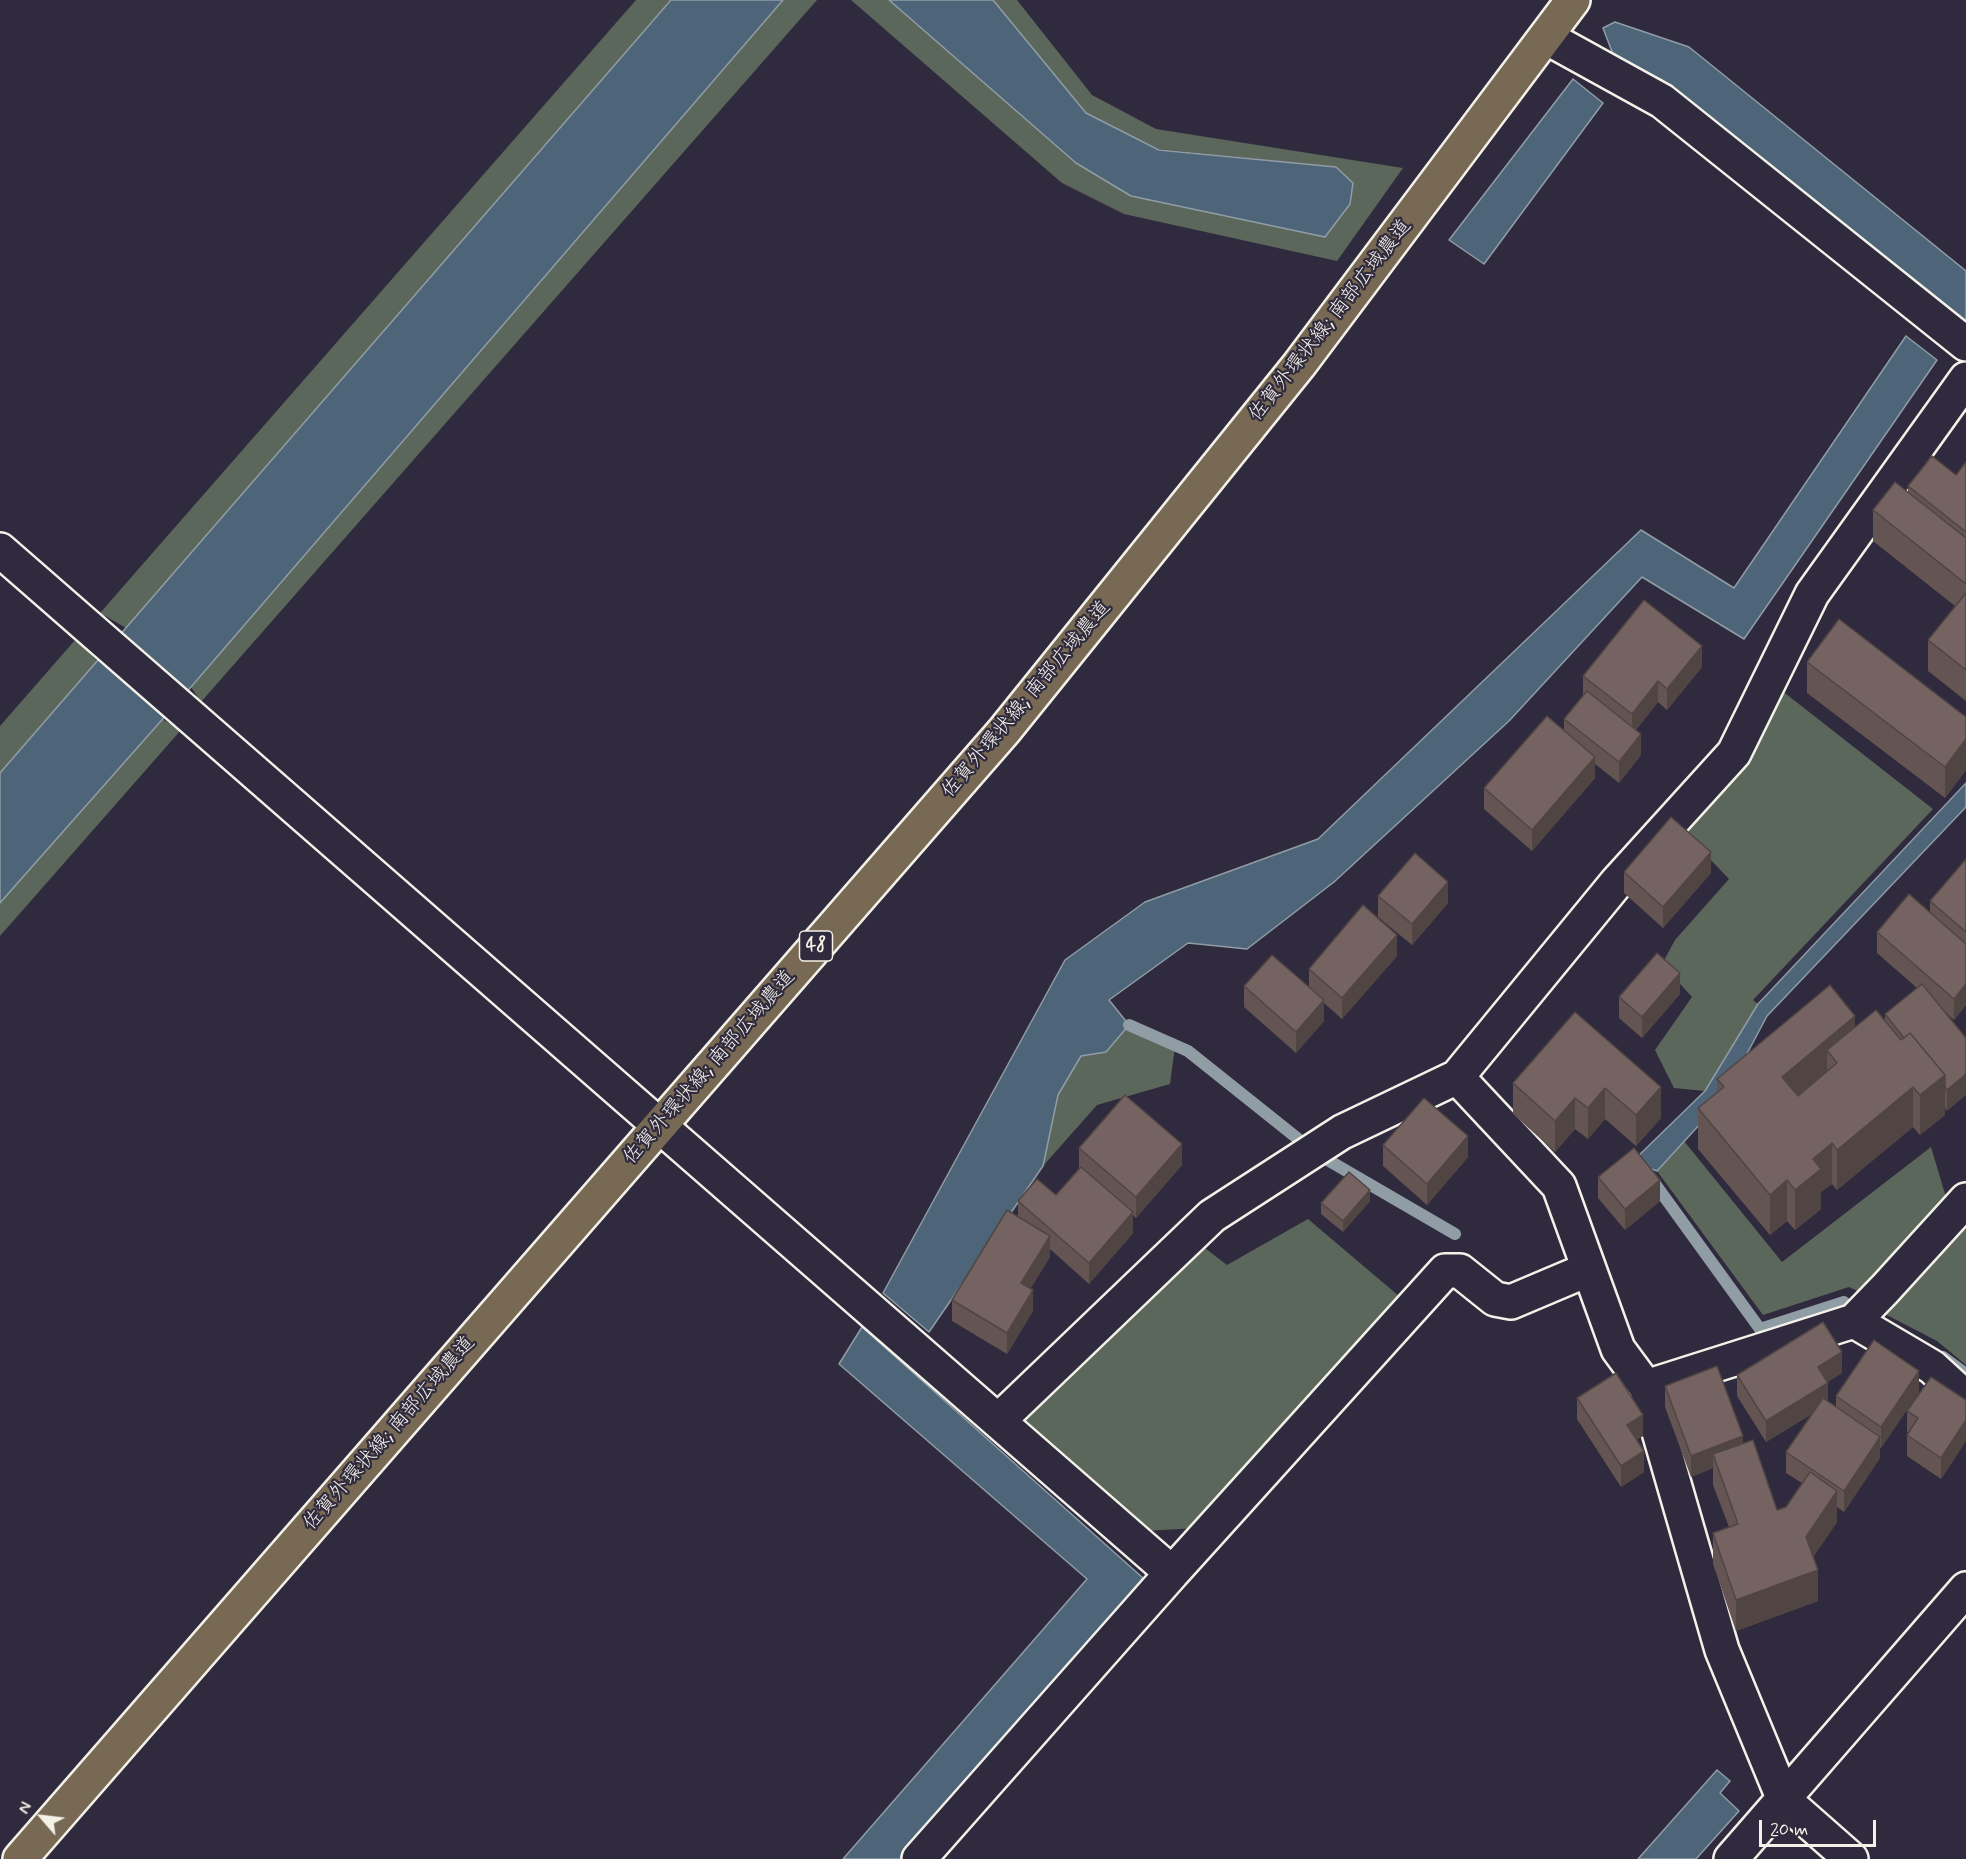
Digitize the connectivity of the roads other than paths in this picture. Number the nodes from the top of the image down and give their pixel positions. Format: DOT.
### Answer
graph roads {
  1 [pos="1573,0"];
  2 [pos="1546,37"];
  3 [pos="1966,344"];
  4 [pos="1966,380"];
  5 [pos="0,550"];
  6 [pos="1457,1077"];
  7 [pos="659,1126"];
  8 [pos="1966,1200"];
  9 [pos="1589,1269"];
  10 [pos="1854,1321"];
  11 [pos="1646,1388"];
  12 [pos="1966,1398"];
  13 [pos="999,1420"];
  14 [pos="1172,1573"];
  15 [pos="1966,1589"];
  16 [pos="1784,1800"];
  17 [pos="20,1859"];
  18 [pos="919,1859"];
  19 [pos="1731,1859"];
  20 [pos="1851,1859"];
  1 -- 2 [label="main road, 佐賀外環状線; 南部広域農道 / 48"];
  2 -- 3 [label="street"];
  2 -- 7 [label="main road, 佐賀外環状線; 南部広域農道 / 48"];
  4 -- 6 [label="street"];
  5 -- 7 [label="street"];
  6 -- 9 [label="street"];
  6 -- 13 [label="street"];
  7 -- 13 [label="street"];
  7 -- 17 [label="main road, 佐賀外環状線; 南部広域農道 / 48"];
  8 -- 10 [label="street"];
  9 -- 11 [label="street"];
  9 -- 14 [label="street"];
  10 -- 11 [label="street"];
  10 -- 12 [label="street"];
  11 -- 16 [label="street"];
  13 -- 14 [label="street"];
  14 -- 18 [label="street"];
  15 -- 16 [label="street"];
  16 -- 19 [label="street"];
  16 -- 20 [label="street"];
}
